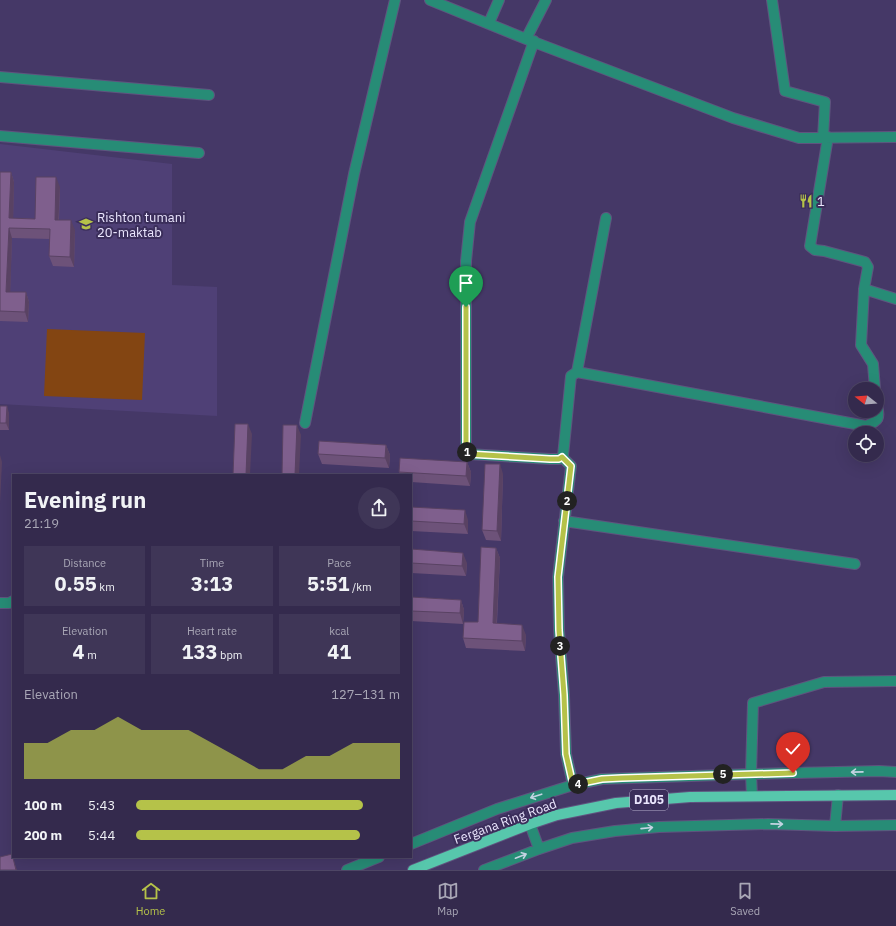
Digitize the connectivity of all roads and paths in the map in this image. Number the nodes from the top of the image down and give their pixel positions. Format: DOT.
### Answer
graph roads {
  1 [pos="395,0"];
  2 [pos="430,0"];
  3 [pos="499,0"];
  4 [pos="546,0"];
  5 [pos="772,0"];
  6 [pos="488,23"];
  7 [pos="530,40"];
  8 [pos="0,77"];
  9 [pos="209,95"];
  10 [pos="0,136"];
  11 [pos="826,137"];
  12 [pos="896,137"];
  13 [pos="198,153"];
  14 [pos="606,218"];
  15 [pos="864,288"];
  16 [pos="896,299"];
  17 [pos="577,372"];
  18 [pos="875,382"];
  19 [pos="878,418"];
  20 [pos="305,423"];
  21 [pos="562,457"];
  22 [pos="564,521"];
  23 [pos="855,564"];
  24 [pos="12,602"];
  25 [pos="0,603"];
  26 [pos="896,681"];
  27 [pos="896,772"];
  28 [pos="751,774"];
  29 [pos="573,785"];
  30 [pos="838,795"];
  31 [pos="896,795"];
  32 [pos="752,796"];
  33 [pos="530,824"];
  34 [pos="896,825"];
  35 [pos="835,826"];
  36 [pos="412,844"];
  37 [pos="539,849"];
  38 [pos="377,858"];
  39 [pos="359,868"];
  40 [pos="347,870"];
  41 [pos="413,870"];
  42 [pos="484,870"];
  1 -- 20 [label="street"];
  2 -- 6 [label="street"];
  3 -- 6 [label="street"];
  4 -- 7 [label="street"];
  5 -- 11 [label="street"];
  6 -- 7 [label="street"];
  7 -- 11 [label="street"];
  7 -- 21 [label="street"];
  8 -- 9 [label="street"];
  10 -- 13 [label="street"];
  11 -- 12 [label="street"];
  11 -- 15 [label="street"];
  14 -- 17 [label="street"];
  15 -- 16 [label="street"];
  15 -- 18 [label="street"];
  17 -- 19 [label="street"];
  17 -- 21 [label="street"];
  21 -- 22 [label="street"];
  22 -- 23 [label="street"];
  22 -- 29 [label="street"];
  24 -- 25 [label="street"];
  26 -- 28 [label="street"];
  27 -- 28 [label="street, one-way"];
  28 -- 29 [label="street"];
  28 -- 32 [label="street"];
  29 -- 36 [label="street, one-way"];
  30 -- 31 [label="main road, Fergana Ring Road / D105"];
  30 -- 32 [label="main road, Fergana Ring Road / D105"];
  30 -- 35 [label="street"];
  32 -- 33 [label="main road, Fergana Ring Road / D105"];
  33 -- 37 [label="street"];
  33 -- 41 [label="main road, Fergana Ring Road / D105"];
  34 -- 35 [label="street"];
  37 -- 35 [label="street, one-way"];
  42 -- 37 [label="street, one-way"];
  38 -- 39 [label="street"];
  39 -- 40 [label="street"];
}
